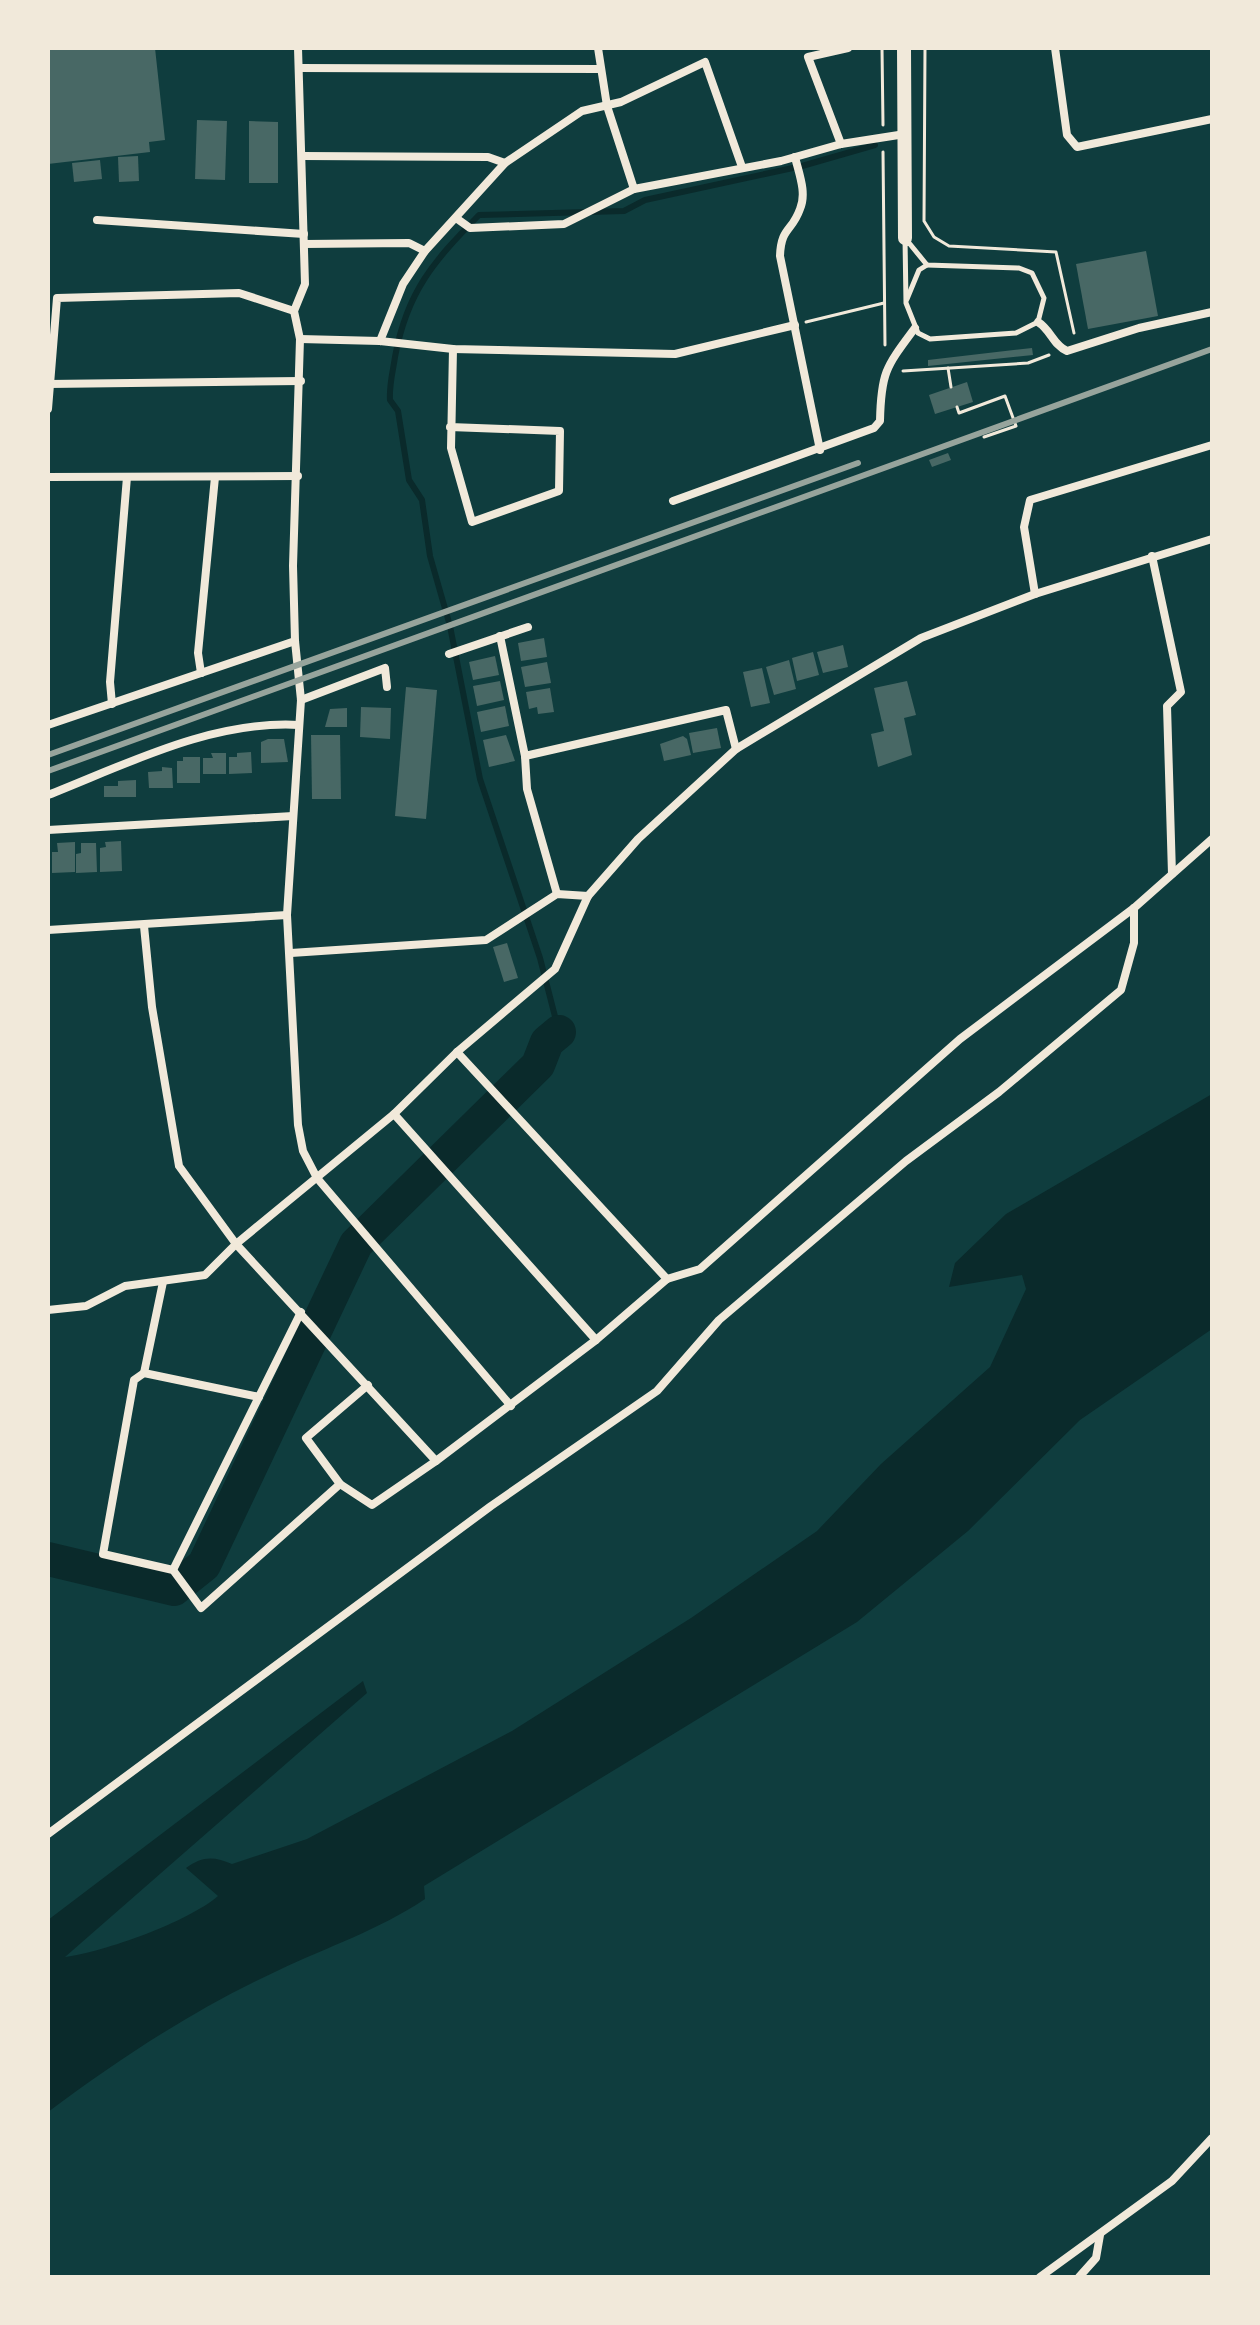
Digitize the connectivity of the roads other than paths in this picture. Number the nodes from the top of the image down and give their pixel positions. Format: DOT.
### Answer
graph roads {
  1 [pos="298,48"];
  2 [pos="598,48"];
  3 [pos="848,48"];
  4 [pos="904,48"];
  5 [pos="1055,48"];
  6 [pos="299,68"];
  7 [pos="599,69"];
  8 [pos="607,106"];
  9 [pos="1212,119"];
  10 [pos="905,134"];
  11 [pos="841,144"];
  12 [pos="302,156"];
  13 [pos="795,157"];
  14 [pos="505,163"];
  15 [pos="742,167"];
  16 [pos="634,189"];
  17 [pos="456,218"];
  18 [pos="97,220"];
  19 [pos="905,238"];
  20 [pos="304,239"];
  21 [pos="425,251"];
  22 [pos="927,265"];
  23 [pos="906,303"];
  24 [pos="294,311"];
  25 [pos="1212,312"];
  26 [pos="1038,322"];
  27 [pos="795,325"];
  28 [pos="915,328"];
  29 [pos="300,339"];
  30 [pos="380,341"];
  31 [pos="453,349"];
  32 [pos="301,381"];
  33 [pos="49,384"];
  34 [pos="48,409"];
  35 [pos="450,427"];
  36 [pos="1212,445"];
  37 [pos="820,450"];
  38 [pos="298,476"];
  39 [pos="48,477"];
  40 [pos="127,477"];
  41 [pos="215,477"];
  42 [pos="673,501"];
  43 [pos="1212,539"];
  44 [pos="1152,556"];
  45 [pos="1035,594"];
  46 [pos="528,627"];
  47 [pos="500,636"];
  48 [pos="295,641"];
  49 [pos="454,653"];
  50 [pos="201,673"];
  51 [pos="387,687"];
  52 [pos="301,700"];
  53 [pos="112,704"];
  54 [pos="48,725"];
  55 [pos="299,725"];
  56 [pos="736,749"];
  57 [pos="525,756"];
  58 [pos="48,795"];
  59 [pos="293,816"];
  60 [pos="48,830"];
  61 [pos="1212,839"];
  62 [pos="1172,874"];
  63 [pos="557,894"];
  64 [pos="588,896"];
  65 [pos="1134,908"];
  66 [pos="287,915"];
  67 [pos="144,926"];
  68 [pos="48,930"];
  69 [pos="291,953"];
  70 [pos="457,1052"];
  71 [pos="394,1114"];
  72 [pos="317,1178"];
  73 [pos="236,1244"];
  74 [pos="667,1279"];
  75 [pos="163,1282"];
  76 [pos="48,1310"];
  77 [pos="301,1312"];
  78 [pos="596,1340"];
  79 [pos="144,1373"];
  80 [pos="368,1385"];
  81 [pos="259,1397"];
  82 [pos="511,1406"];
  83 [pos="436,1461"];
  84 [pos="340,1484"];
  85 [pos="173,1570"];
  86 [pos="48,1834"];
  87 [pos="1212,2138"];
  88 [pos="1100,2235"];
  89 [pos="1040,2277"];
  90 [pos="1079,2277"];
  1 -- 6 [label="street"];
  2 -- 7 [label="street"];
  3 -- 11 [label="street"];
  4 -- 10 [label="main road"];
  5 -- 9 [label="street"];
  6 -- 7 [label="street"];
  6 -- 12 [label="street"];
  7 -- 8 [label="street"];
  8 -- 14 [label="street"];
  8 -- 15 [label="street"];
  8 -- 16 [label="street"];
  10 -- 11 [label="street"];
  10 -- 19 [label="main road"];
  11 -- 13 [label="street"];
  12 -- 14 [label="street"];
  12 -- 20 [label="street"];
  13 -- 15 [label="street"];
  13 -- 27 [label="street"];
  14 -- 17 [label="street"];
  15 -- 16 [label="street"];
  16 -- 17 [label="street"];
  17 -- 21 [label="street"];
  18 -- 20 [label="street"];
  19 -- 22 [label="lane"];
  19 -- 23 [label="lane"];
  20 -- 21 [label="street"];
  20 -- 24 [label="street"];
  21 -- 30 [label="street"];
  22 -- 23 [label="lane"];
  22 -- 26 [label="lane"];
  23 -- 28 [label="lane"];
  24 -- 29 [label="street"];
  24 -- 33 [label="street"];
  25 -- 26 [label="street"];
  26 -- 28 [label="lane"];
  27 -- 31 [label="street"];
  27 -- 37 [label="street"];
  28 -- 37 [label="street"];
  29 -- 30 [label="street"];
  29 -- 32 [label="street"];
  30 -- 31 [label="street"];
  31 -- 35 [label="street"];
  32 -- 33 [label="street"];
  32 -- 38 [label="street"];
  33 -- 34 [label="street"];
  35 -- 35 [label="street"];
  36 -- 45 [label="street"];
  37 -- 42 [label="street"];
  38 -- 41 [label="street"];
  38 -- 48 [label="street"];
  39 -- 40 [label="street"];
  40 -- 41 [label="street"];
  40 -- 53 [label="street"];
  41 -- 50 [label="street"];
  43 -- 44 [label="street"];
  44 -- 45 [label="street"];
  44 -- 62 [label="street"];
  45 -- 56 [label="street"];
  46 -- 47 [label="street"];
  47 -- 49 [label="street"];
  47 -- 57 [label="street"];
  48 -- 50 [label="street"];
  48 -- 52 [label="street"];
  50 -- 53 [label="street"];
  51 -- 52 [label="street"];
  52 -- 55 [label="street"];
  53 -- 54 [label="street"];
  55 -- 58 [label="street"];
  55 -- 59 [label="street"];
  56 -- 57 [label="street"];
  56 -- 64 [label="street"];
  57 -- 63 [label="street"];
  59 -- 60 [label="street"];
  59 -- 66 [label="street"];
  61 -- 62 [label="street"];
  62 -- 65 [label="street"];
  63 -- 64 [label="street"];
  63 -- 69 [label="street"];
  64 -- 70 [label="street"];
  65 -- 74 [label="street"];
  65 -- 86 [label="street"];
  66 -- 67 [label="street"];
  66 -- 69 [label="street"];
  67 -- 68 [label="street"];
  67 -- 73 [label="street"];
  69 -- 72 [label="street"];
  70 -- 71 [label="street"];
  70 -- 74 [label="street"];
  71 -- 72 [label="street"];
  71 -- 78 [label="street"];
  72 -- 73 [label="street"];
  72 -- 82 [label="street"];
  73 -- 75 [label="street"];
  73 -- 77 [label="street"];
  74 -- 78 [label="street"];
  75 -- 76 [label="street"];
  75 -- 79 [label="street"];
  77 -- 80 [label="street"];
  77 -- 81 [label="street"];
  78 -- 82 [label="street"];
  79 -- 81 [label="street"];
  79 -- 85 [label="street"];
  80 -- 83 [label="street"];
  80 -- 84 [label="street"];
  81 -- 85 [label="street"];
  82 -- 83 [label="street"];
  83 -- 84 [label="street"];
  84 -- 85 [label="street"];
  87 -- 88 [label="street"];
  88 -- 89 [label="street"];
  88 -- 90 [label="street"];
}
